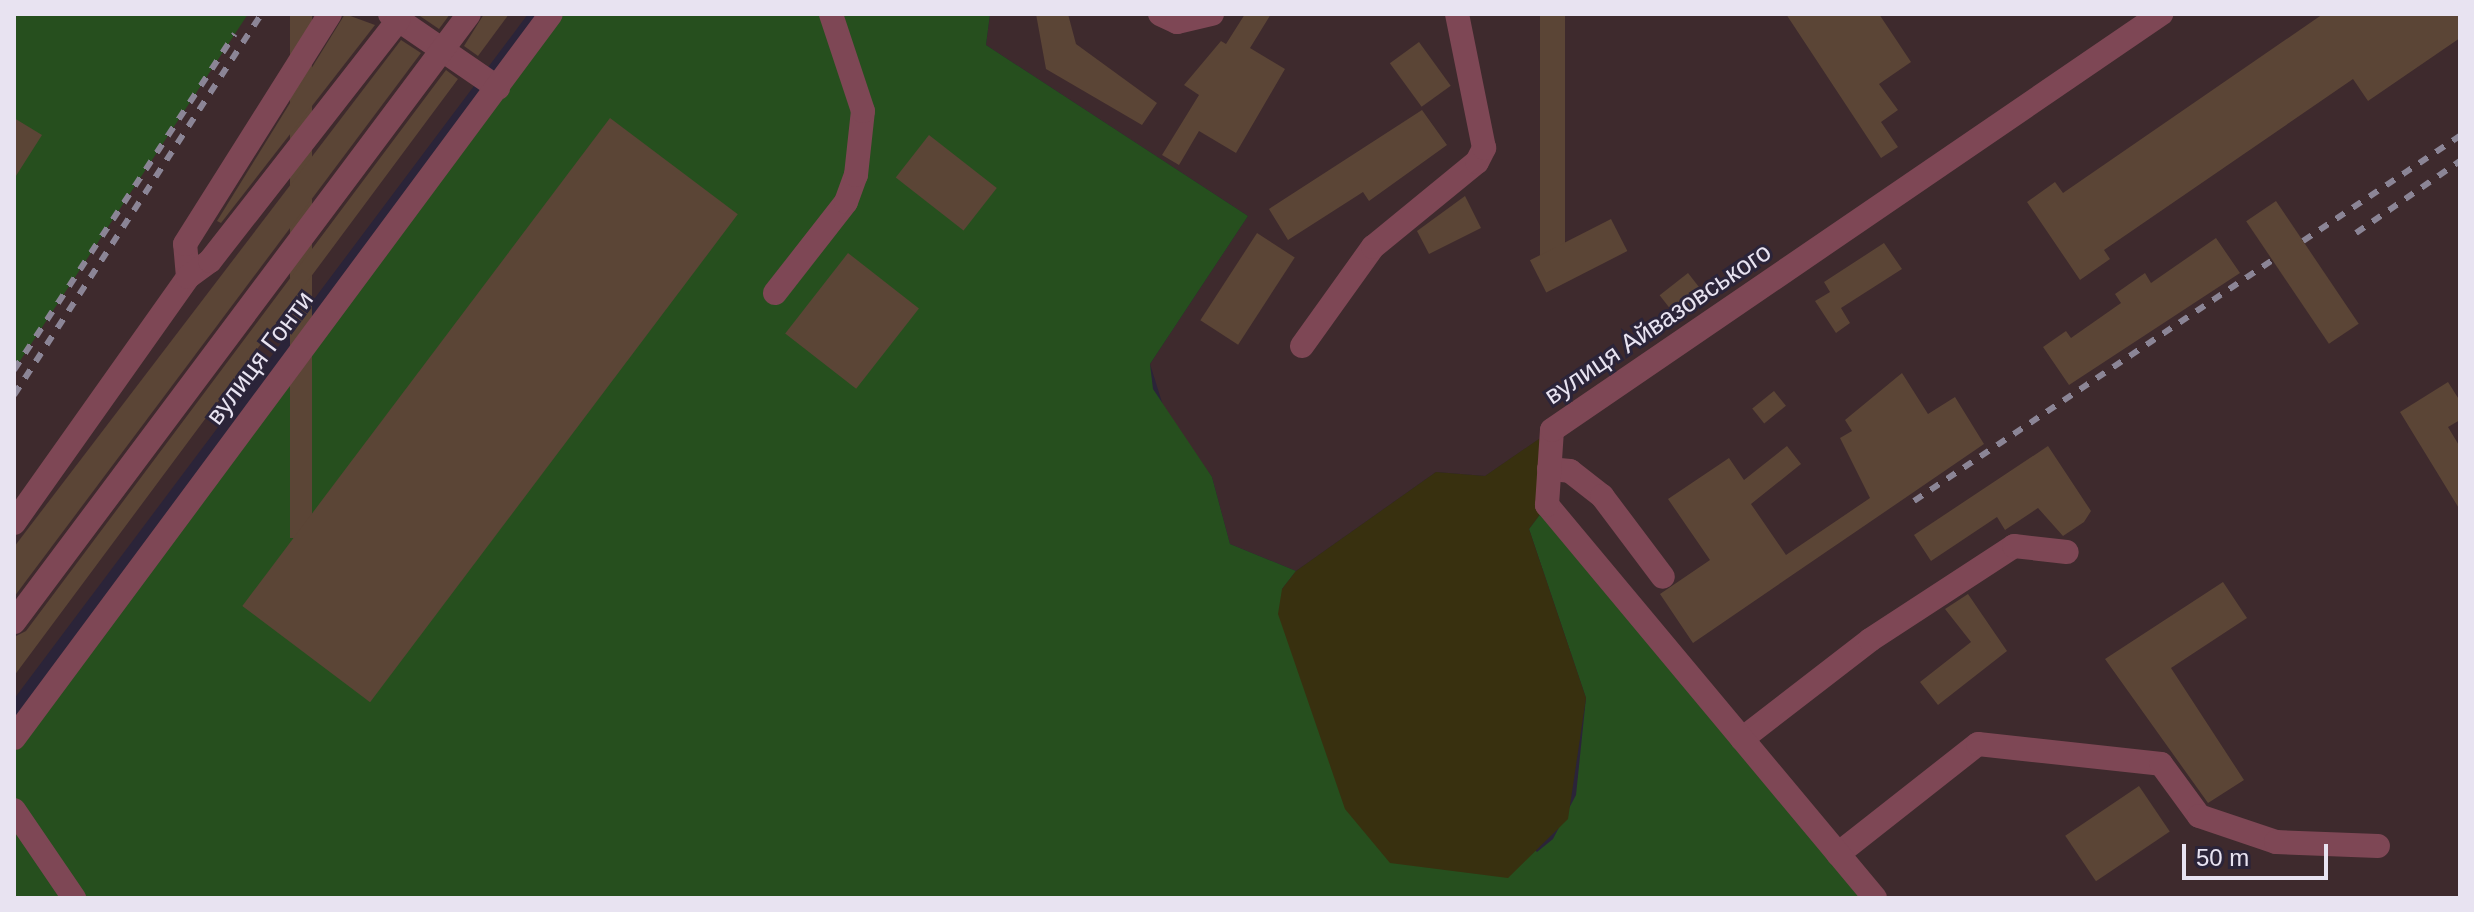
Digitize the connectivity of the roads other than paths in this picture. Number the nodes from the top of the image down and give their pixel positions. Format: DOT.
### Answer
graph roads {
  1 [pos="330,14"];
  2 [pos="469,14"];
  3 [pos="551,14"];
  4 [pos="831,14"];
  5 [pos="1160,14"];
  6 [pos="1212,14"];
  7 [pos="1457,14"];
  8 [pos="2161,14"];
  9 [pos="394,17"];
  10 [pos="444,48"];
  11 [pos="498,88"];
  12 [pos="188,277"];
  13 [pos="775,293"];
  14 [pos="1302,346"];
  15 [pos="1549,469"];
  16 [pos="14,523"];
  17 [pos="2067,552"];
  18 [pos="1663,577"];
  19 [pos="14,622"];
  20 [pos="14,738"];
  21 [pos="1742,739"];
  22 [pos="14,810"];
  23 [pos="2378,846"];
  24 [pos="1838,854"];
  25 [pos="74,898"];
  26 [pos="1875,898"];
  1 -- 12 [label="street"];
  2 -- 10 [label="street"];
  3 -- 11 [label="street, вулиця Гонти"];
  4 -- 13 [label="street"];
  5 -- 6 [label="street"];
  7 -- 14 [label="street"];
  8 -- 15 [label="street, вулиця Айвазовського"];
  9 -- 10 [label="street"];
  9 -- 12 [label="street"];
  10 -- 11 [label="street"];
  10 -- 19 [label="street"];
  11 -- 20 [label="street, вулиця Гонти"];
  12 -- 16 [label="street"];
  15 -- 18 [label="street"];
  15 -- 21 [label="street, вулиця Айвазовського"];
  17 -- 21 [label="street"];
  21 -- 24 [label="street, вулиця Айвазовського"];
  22 -- 25 [label="street"];
  23 -- 24 [label="street"];
  24 -- 26 [label="street, вулиця Айвазовського"];
}
